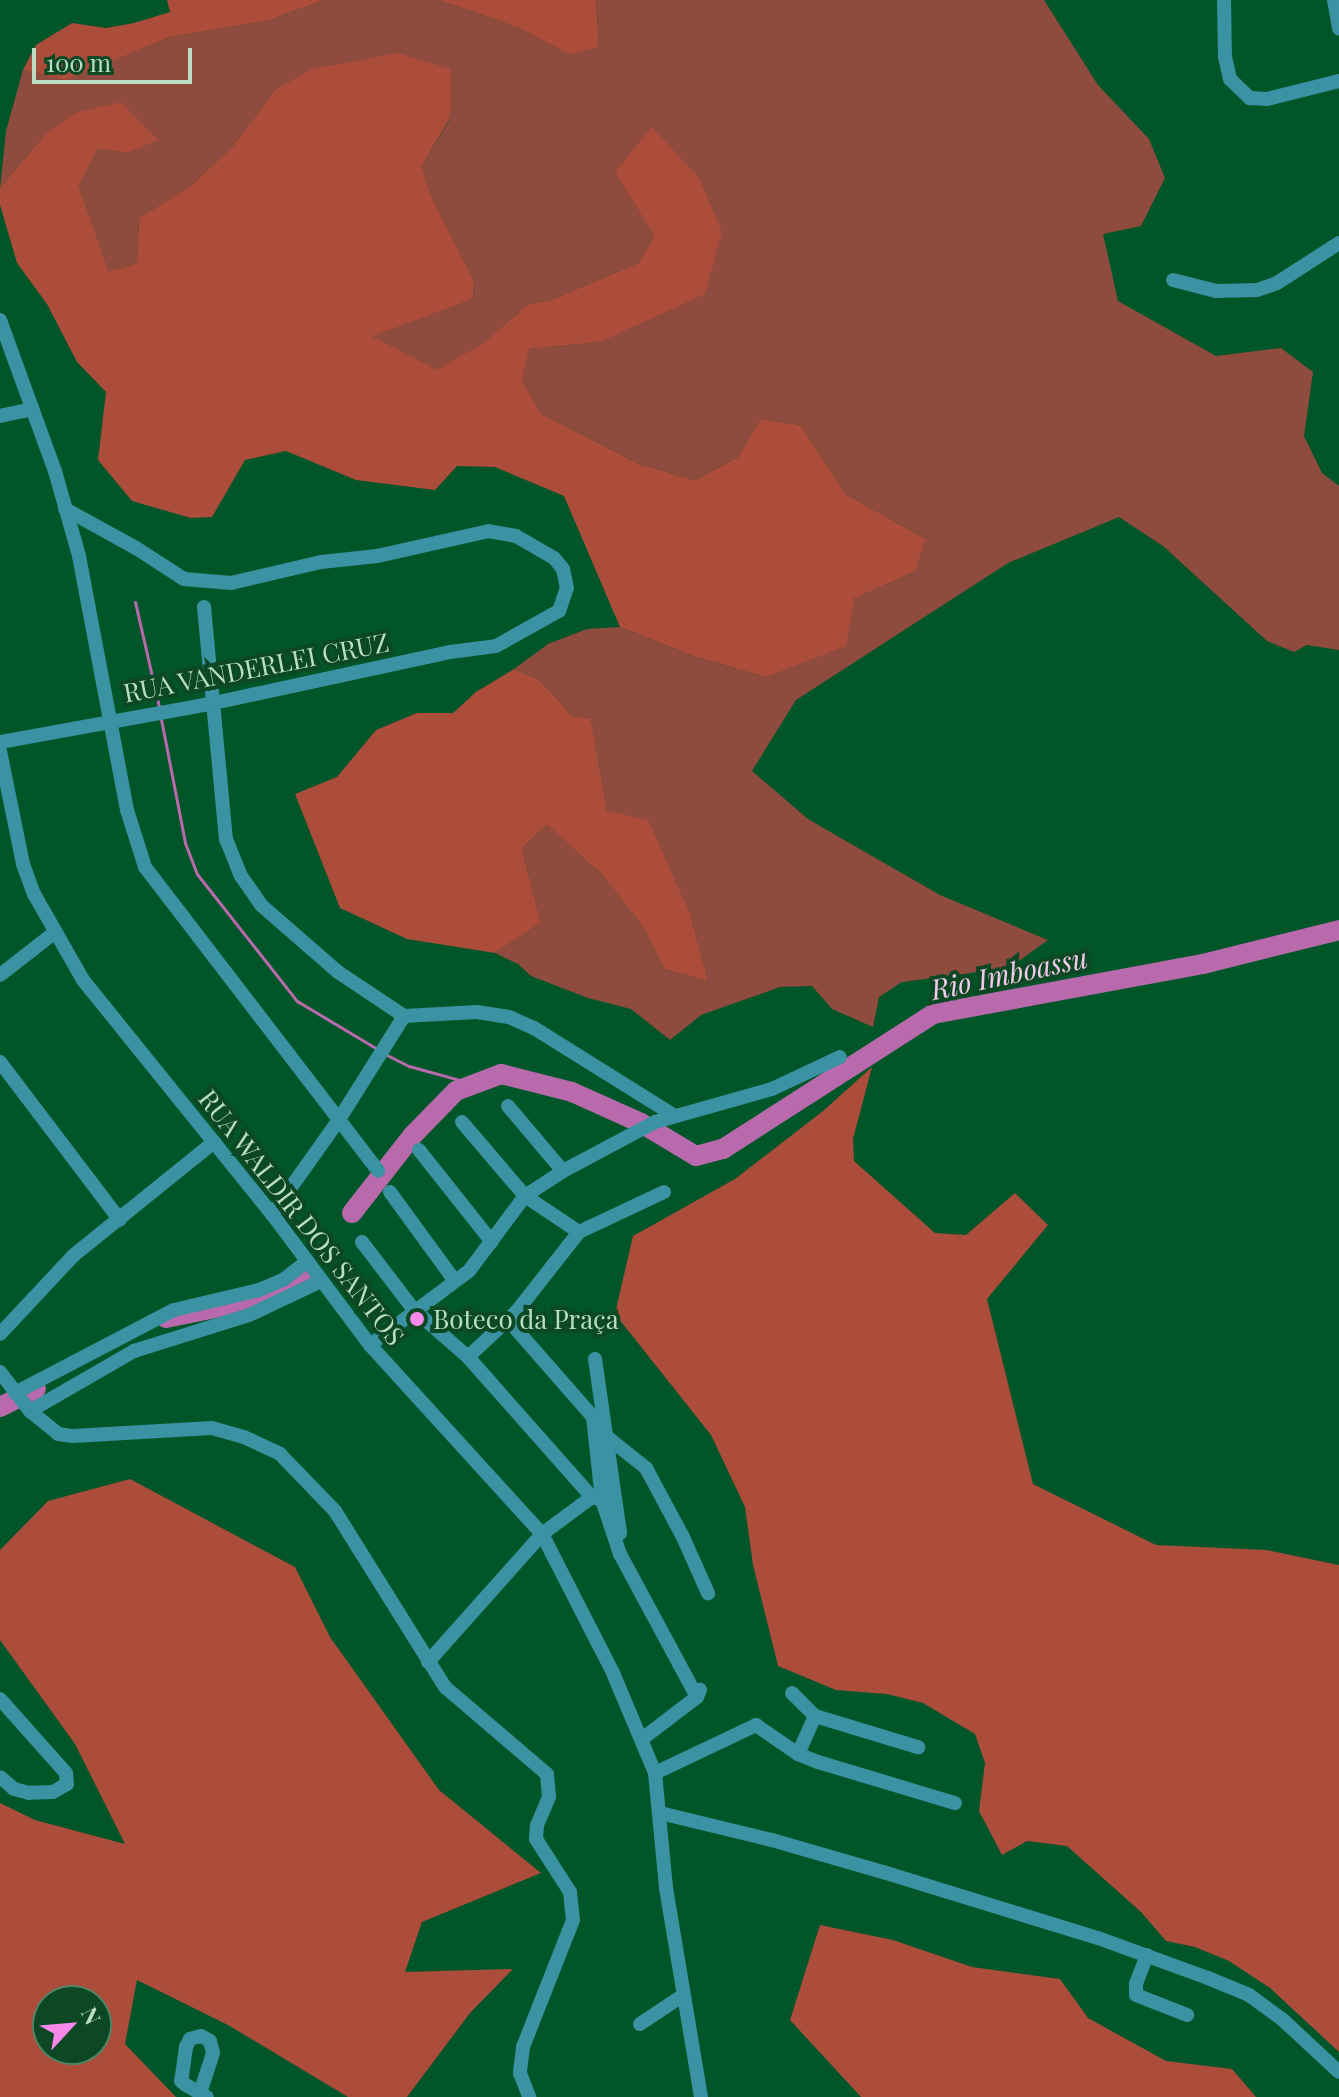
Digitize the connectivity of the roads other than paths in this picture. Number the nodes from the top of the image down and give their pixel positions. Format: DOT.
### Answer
graph roads {
  1 [pos="1224,0"];
  2 [pos="1334,0"];
  3 [pos="1339,29"];
  4 [pos="1339,81"];
  5 [pos="1339,243"];
  6 [pos="1173,280"];
  7 [pos="0,320"];
  8 [pos="32,409"];
  9 [pos="0,416"];
  10 [pos="65,509"];
  11 [pos="204,607"];
  12 [pos="214,703"];
  13 [pos="110,720"];
  14 [pos="0,742"];
  15 [pos="0,751"];
  16 [pos="54,933"];
  17 [pos="0,975"];
  18 [pos="404,1016"];
  19 [pos="840,1057"];
  20 [pos="0,1062"];
  21 [pos="508,1106"];
  22 [pos="673,1115"];
  23 [pos="338,1121"];
  24 [pos="462,1122"];
  25 [pos="214,1142"];
  26 [pos="419,1150"];
  27 [pos="378,1171"];
  28 [pos="563,1171"];
  29 [pos="390,1192"];
  30 [pos="664,1192"];
  31 [pos="525,1196"];
  32 [pos="272,1214"];
  33 [pos="120,1220"];
  34 [pos="579,1232"];
  35 [pos="362,1242"];
  36 [pos="492,1242"];
  37 [pos="306,1262"];
  38 [pos="321,1281"];
  39 [pos="455,1281"];
  40 [pos="414,1310"];
  41 [pos="509,1321"];
  42 [pos="0,1334"];
  43 [pos="370,1345"];
  44 [pos="468,1357"];
  45 [pos="595,1359"];
  46 [pos="0,1372"];
  47 [pos="15,1393"];
  48 [pos="30,1411"];
  49 [pos="607,1437"];
  50 [pos="602,1498"];
  51 [pos="542,1534"];
  52 [pos="708,1593"];
  53 [pos="428,1662"];
  54 [pos="792,1693"];
  55 [pos="0,1699"];
  56 [pos="815,1716"];
  57 [pos="642,1739"];
  58 [pos="918,1747"];
  59 [pos="798,1754"];
  60 [pos="655,1773"];
  61 [pos="0,1777"];
  62 [pos="955,1803"];
  63 [pos="660,1813"];
  64 [pos="1147,1955"];
  65 [pos="682,1996"];
  66 [pos="1187,2015"];
  67 [pos="640,2024"];
  68 [pos="1339,2072"];
  69 [pos="204,2095"];
  70 [pos="525,2096"];
  71 [pos="701,2097"];
  1 -- 4 [label="street"];
  2 -- 3 [label="street"];
  5 -- 6 [label="street"];
  7 -- 8 [label="street"];
  8 -- 9 [label="street"];
  8 -- 10 [label="street"];
  10 -- 12 [label="street, RUA VANDERLEI CRUZ"];
  10 -- 13 [label="street"];
  11 -- 12 [label="street"];
  12 -- 13 [label="street, RUA VANDERLEI CRUZ"];
  12 -- 18 [label="street"];
  13 -- 14 [label="street, RUA VANDERLEI CRUZ"];
  13 -- 23 [label="street"];
  15 -- 16 [label="street, RUA WALDIR DOS SANTOS"];
  16 -- 17 [label="street"];
  16 -- 25 [label="street, RUA WALDIR DOS SANTOS"];
  18 -- 22 [label="street"];
  18 -- 23 [label="street"];
  19 -- 22 [label="street"];
  20 -- 33 [label="street"];
  21 -- 28 [label="street"];
  22 -- 28 [label="street"];
  23 -- 27 [label="street"];
  23 -- 32 [label="street"];
  24 -- 31 [label="street"];
  25 -- 32 [label="street, RUA WALDIR DOS SANTOS"];
  25 -- 33 [label="street"];
  26 -- 36 [label="street"];
  28 -- 31 [label="street"];
  29 -- 39 [label="street"];
  30 -- 34 [label="street"];
  31 -- 34 [label="street"];
  31 -- 36 [label="street"];
  32 -- 37 [label="street, RUA WALDIR DOS SANTOS"];
  33 -- 42 [label="street"];
  34 -- 41 [label="street"];
  35 -- 40 [label="street, RUA WALDIR DOS SANTOS"];
  36 -- 39 [label="street"];
  37 -- 38 [label="street, RUA WALDIR DOS SANTOS"];
  37 -- 47 [label="street"];
  38 -- 43 [label="street, RUA WALDIR DOS SANTOS"];
  38 -- 48 [label="street"];
  39 -- 40 [label="street"];
  40 -- 43 [label="street"];
  40 -- 44 [label="street, RUA WALDIR DOS SANTOS"];
  41 -- 44 [label="street"];
  41 -- 50 [label="street, RUA WALDIR DOS SANTOS"];
  43 -- 51 [label="street, RUA WALDIR DOS SANTOS"];
  44 -- 50 [label="street, RUA WALDIR DOS SANTOS"];
  45 -- 49 [label="street, RUA WALDIR DOS SANTOS"];
  46 -- 47 [label="street"];
  47 -- 48 [label="street"];
  48 -- 53 [label="street"];
  49 -- 50 [label="street, RUA WALDIR DOS SANTOS"];
  49 -- 52 [label="street"];
  50 -- 51 [label="street"];
  50 -- 57 [label="street, RUA WALDIR DOS SANTOS"];
  51 -- 53 [label="street"];
  51 -- 57 [label="street, RUA WALDIR DOS SANTOS"];
  53 -- 70 [label="street"];
  54 -- 56 [label="street"];
  55 -- 61 [label="street"];
  56 -- 58 [label="street"];
  56 -- 59 [label="street"];
  57 -- 60 [label="street, RUA WALDIR DOS SANTOS"];
  59 -- 60 [label="street"];
  59 -- 62 [label="street"];
  60 -- 63 [label="street, RUA WALDIR DOS SANTOS"];
  63 -- 64 [label="street"];
  63 -- 65 [label="street, RUA WALDIR DOS SANTOS"];
  64 -- 66 [label="street"];
  64 -- 68 [label="street"];
  65 -- 67 [label="street"];
  65 -- 71 [label="street, RUA WALDIR DOS SANTOS"];
  69 -- 69 [label="street"];
}
